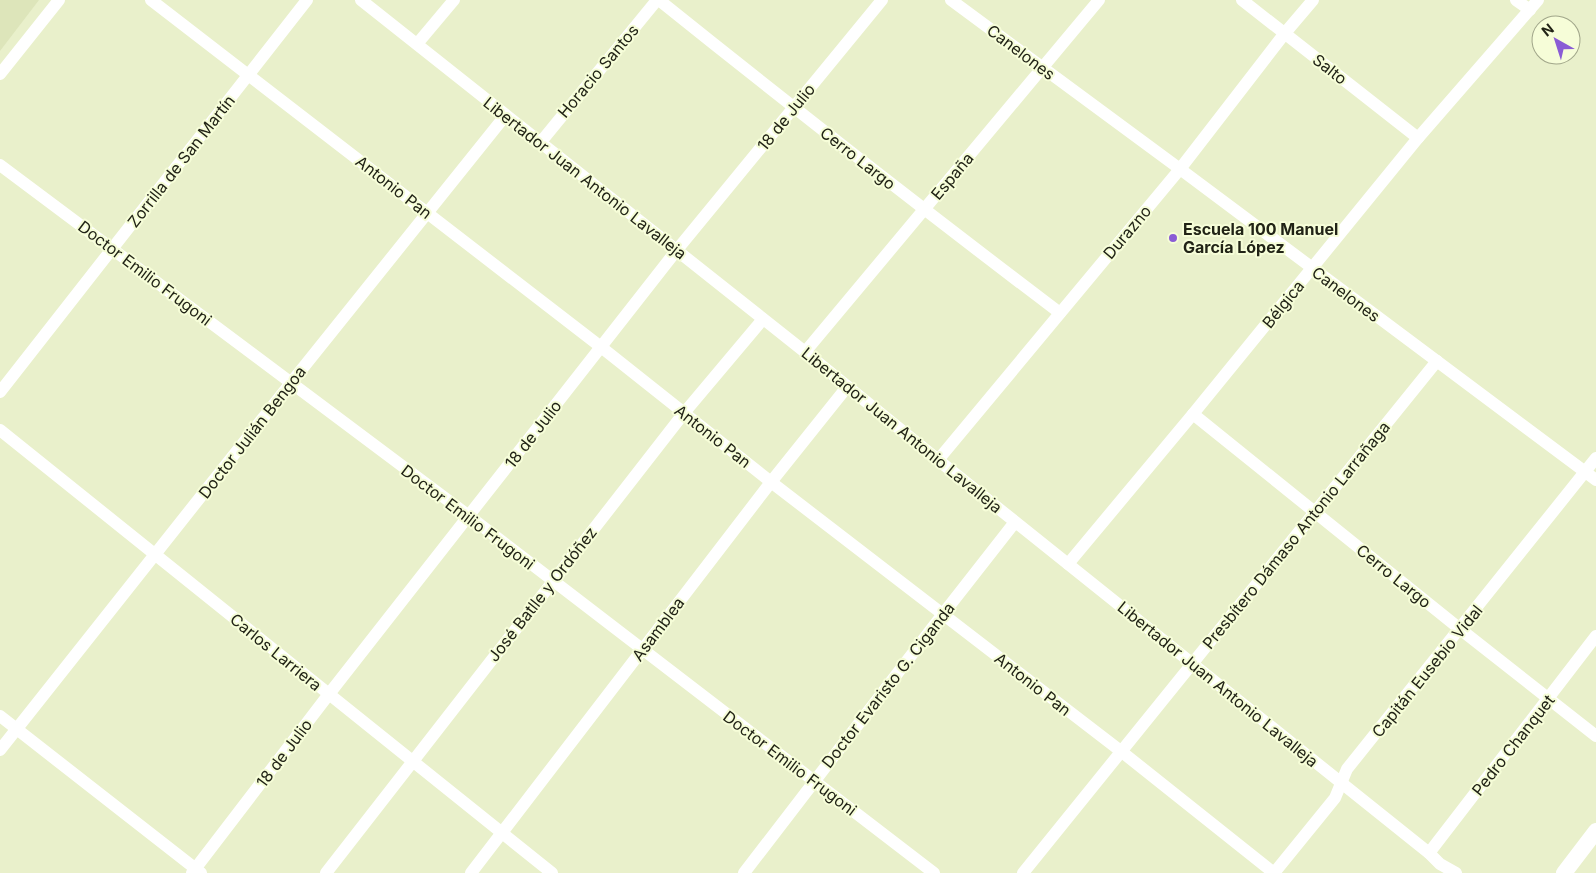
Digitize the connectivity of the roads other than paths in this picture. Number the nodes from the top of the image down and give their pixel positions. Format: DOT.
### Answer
graph roads {
  1 [pos="59,0"];
  2 [pos="151,0"];
  3 [pos="307,0"];
  4 [pos="361,0"];
  5 [pos="454,0"];
  6 [pos="658,0"];
  7 [pos="882,0"];
  8 [pos="951,0"];
  9 [pos="1098,0"];
  10 [pos="1242,0"];
  11 [pos="1313,0"];
  12 [pos="1516,0"];
  13 [pos="1534,5"];
  14 [pos="1285,33"];
  15 [pos="417,44"];
  16 [pos="1042,68"];
  17 [pos="0,74"];
  18 [pos="248,75"];
  19 [pos="794,108"];
  20 [pos="505,116"];
  21 [pos="1418,138"];
  22 [pos="540,143"];
  23 [pos="0,165"];
  24 [pos="1180,169"];
  25 [pos="924,210"];
  26 [pos="428,213"];
  27 [pos="113,248"];
  28 [pos="676,251"];
  29 [pos="1312,269"];
  30 [pos="1060,313"];
  31 [pos="763,319"];
  32 [pos="601,347"];
  33 [pos="805,352"];
  34 [pos="1437,362"];
  35 [pos="290,384"];
  36 [pos="847,387"];
  37 [pos="0,392"];
  38 [pos="684,413"];
  39 [pos="1193,414"];
  40 [pos="0,430"];
  41 [pos="1596,458"];
  42 [pos="938,460"];
  43 [pos="1585,472"];
  44 [pos="1596,480"];
  45 [pos="771,482"];
  46 [pos="1314,512"];
  47 [pos="469,516"];
  48 [pos="1015,522"];
  49 [pos="154,555"];
  50 [pos="1068,564"];
  51 [pos="552,580"];
  52 [pos="943,614"];
  53 [pos="1460,629"];
  54 [pos="1596,636"];
  55 [pos="642,650"];
  56 [pos="1192,663"];
  57 [pos="329,694"];
  58 [pos="1548,699"];
  59 [pos="0,716"];
  60 [pos="16,729"];
  61 [pos="1596,736"];
  62 [pos="0,750"];
  63 [pos="1122,752"];
  64 [pos="414,762"];
  65 [pos="814,782"];
  66 [pos="1342,783"];
  67 [pos="502,832"];
  68 [pos="1596,832"];
  69 [pos="1429,853"];
  70 [pos="1439,870"];
  71 [pos="196,871"];
  72 [pos="326,873"];
  73 [pos="471,873"];
  74 [pos="552,873"];
  75 [pos="744,873"];
  76 [pos="934,873"];
  77 [pos="1024,873"];
  78 [pos="1274,873"];
  79 [pos="1456,873"];
  80 [pos="1564,873"];
  1 -- 17 [label="street"];
  2 -- 18 [label="street, Antonio Pan"];
  3 -- 18 [label="street, Zorrilla de San Martín"];
  4 -- 15 [label="street, Libertador Juan Antonio Lavalleja"];
  5 -- 15 [label="street"];
  6 -- 19 [label="street, Cerro Largo"];
  6 -- 22 [label="street, Horacio Santos"];
  7 -- 19 [label="street, 18 de Julio"];
  8 -- 16 [label="street, Canelones"];
  9 -- 16 [label="street, España"];
  10 -- 14 [label="street, Salto"];
  11 -- 14 [label="street, Durazno"];
  12 -- 13 [label="street"];
  13 -- 21 [label="street, Bélgica"];
  14 -- 21 [label="street, Salto"];
  14 -- 24 [label="street, Durazno"];
  15 -- 20 [label="street, Libertador Juan Antonio Lavalleja"];
  16 -- 24 [label="street, Canelones"];
  16 -- 25 [label="street, España"];
  18 -- 26 [label="street, Antonio Pan"];
  18 -- 27 [label="street, Zorrilla de San Martín"];
  19 -- 25 [label="street, Cerro Largo"];
  19 -- 28 [label="street, 18 de Julio"];
  20 -- 22 [label="street, Libertador Juan Antonio Lavalleja"];
  20 -- 26 [label="street, Doctor Julián Bengoa"];
  21 -- 29 [label="street, Bélgica"];
  22 -- 28 [label="street, Libertador Juan Antonio Lavalleja"];
  23 -- 27 [label="street, Doctor Emilio Frugoni"];
  24 -- 29 [label="street, Canelones"];
  24 -- 30 [label="street, Durazno"];
  25 -- 30 [label="street, Cerro Largo"];
  25 -- 33 [label="street, España"];
  26 -- 32 [label="street, Antonio Pan"];
  26 -- 35 [label="street, Doctor Julián Bengoa"];
  27 -- 35 [label="street, Doctor Emilio Frugoni"];
  27 -- 37 [label="street, Zorrilla de San Martín"];
  28 -- 31 [label="street, Libertador Juan Antonio Lavalleja"];
  28 -- 32 [label="street, 18 de Julio"];
  29 -- 34 [label="street, Canelones"];
  29 -- 39 [label="street, Bélgica"];
  30 -- 42 [label="street, Durazno"];
  31 -- 33 [label="street, Libertador Juan Antonio Lavalleja"];
  31 -- 38 [label="street, José Batlle y Ordóñez"];
  32 -- 38 [label="street, Antonio Pan"];
  32 -- 47 [label="street, 18 de Julio"];
  33 -- 36 [label="street, Libertador Juan Antonio Lavalleja"];
  34 -- 43 [label="street, Canelones"];
  34 -- 46 [label="street, Presbítero Dámaso Antonio Larrañaga"];
  35 -- 47 [label="street, Doctor Emilio Frugoni"];
  35 -- 49 [label="street, Doctor Julián Bengoa"];
  36 -- 42 [label="street, Libertador Juan Antonio Lavalleja"];
  36 -- 45 [label="street, Asamblea"];
  38 -- 45 [label="street, Antonio Pan"];
  38 -- 51 [label="street, José Batlle y Ordóñez"];
  39 -- 46 [label="street, Cerro Largo"];
  39 -- 50 [label="street, Bélgica"];
  40 -- 49 [label="street, Carlos Larriera"];
  41 -- 43 [label="street, Capitán Eusebio Vidal"];
  42 -- 48 [label="street, Libertador Juan Antonio Lavalleja"];
  43 -- 44 [label="street, Canelones"];
  43 -- 53 [label="street, Capitán Eusebio Vidal"];
  45 -- 52 [label="street, Antonio Pan"];
  45 -- 55 [label="street, Asamblea"];
  46 -- 53 [label="street, Cerro Largo"];
  46 -- 56 [label="street, Presbítero Dámaso Antonio Larrañaga"];
  47 -- 51 [label="street, Doctor Emilio Frugoni"];
  47 -- 57 [label="street, 18 de Julio"];
  48 -- 50 [label="street, Libertador Juan Antonio Lavalleja"];
  48 -- 52 [label="street, Doctor Evaristo G. Ciganda"];
  49 -- 57 [label="street, Carlos Larriera"];
  49 -- 60 [label="street, Doctor Julián Bengoa"];
  50 -- 56 [label="street, Libertador Juan Antonio Lavalleja"];
  51 -- 55 [label="street, Doctor Emilio Frugoni"];
  51 -- 64 [label="street, José Batlle y Ordóñez"];
  52 -- 63 [label="street, Antonio Pan"];
  52 -- 65 [label="street, Doctor Evaristo G. Ciganda"];
  53 -- 58 [label="street, Cerro Largo"];
  53 -- 66 [label="street, Capitán Eusebio Vidal"];
  54 -- 58 [label="street, Pedro Chanquet"];
  55 -- 65 [label="street, Doctor Emilio Frugoni"];
  55 -- 67 [label="street, Asamblea"];
  56 -- 63 [label="street, Presbítero Dámaso Antonio Larrañaga"];
  56 -- 66 [label="street, Libertador Juan Antonio Lavalleja"];
  57 -- 64 [label="street, Carlos Larriera"];
  57 -- 71 [label="street, 18 de Julio"];
  58 -- 61 [label="street, Cerro Largo"];
  58 -- 69 [label="street, Pedro Chanquet"];
  59 -- 60 [label="street"];
  60 -- 62 [label="street, Doctor Julián Bengoa"];
  60 -- 71 [label="street"];
  63 -- 77 [label="street, Presbítero Dámaso Antonio Larrañaga"];
  63 -- 78 [label="street, Antonio Pan"];
  64 -- 67 [label="street, Carlos Larriera"];
  64 -- 72 [label="street, José Batlle y Ordóñez"];
  65 -- 75 [label="street, Doctor Evaristo G. Ciganda"];
  65 -- 76 [label="street, Doctor Emilio Frugoni"];
  66 -- 69 [label="street, Libertador Juan Antonio Lavalleja"];
  66 -- 78 [label="street, Capitán Eusebio Vidal"];
  67 -- 73 [label="street, Asamblea"];
  67 -- 74 [label="street, Carlos Larriera"];
  68 -- 80 [label="main road"];
  69 -- 70 [label="street, Libertador Juan Antonio Lavalleja"];
  70 -- 79 [label="street, Libertador Juan Antonio Lavalleja"];
}
